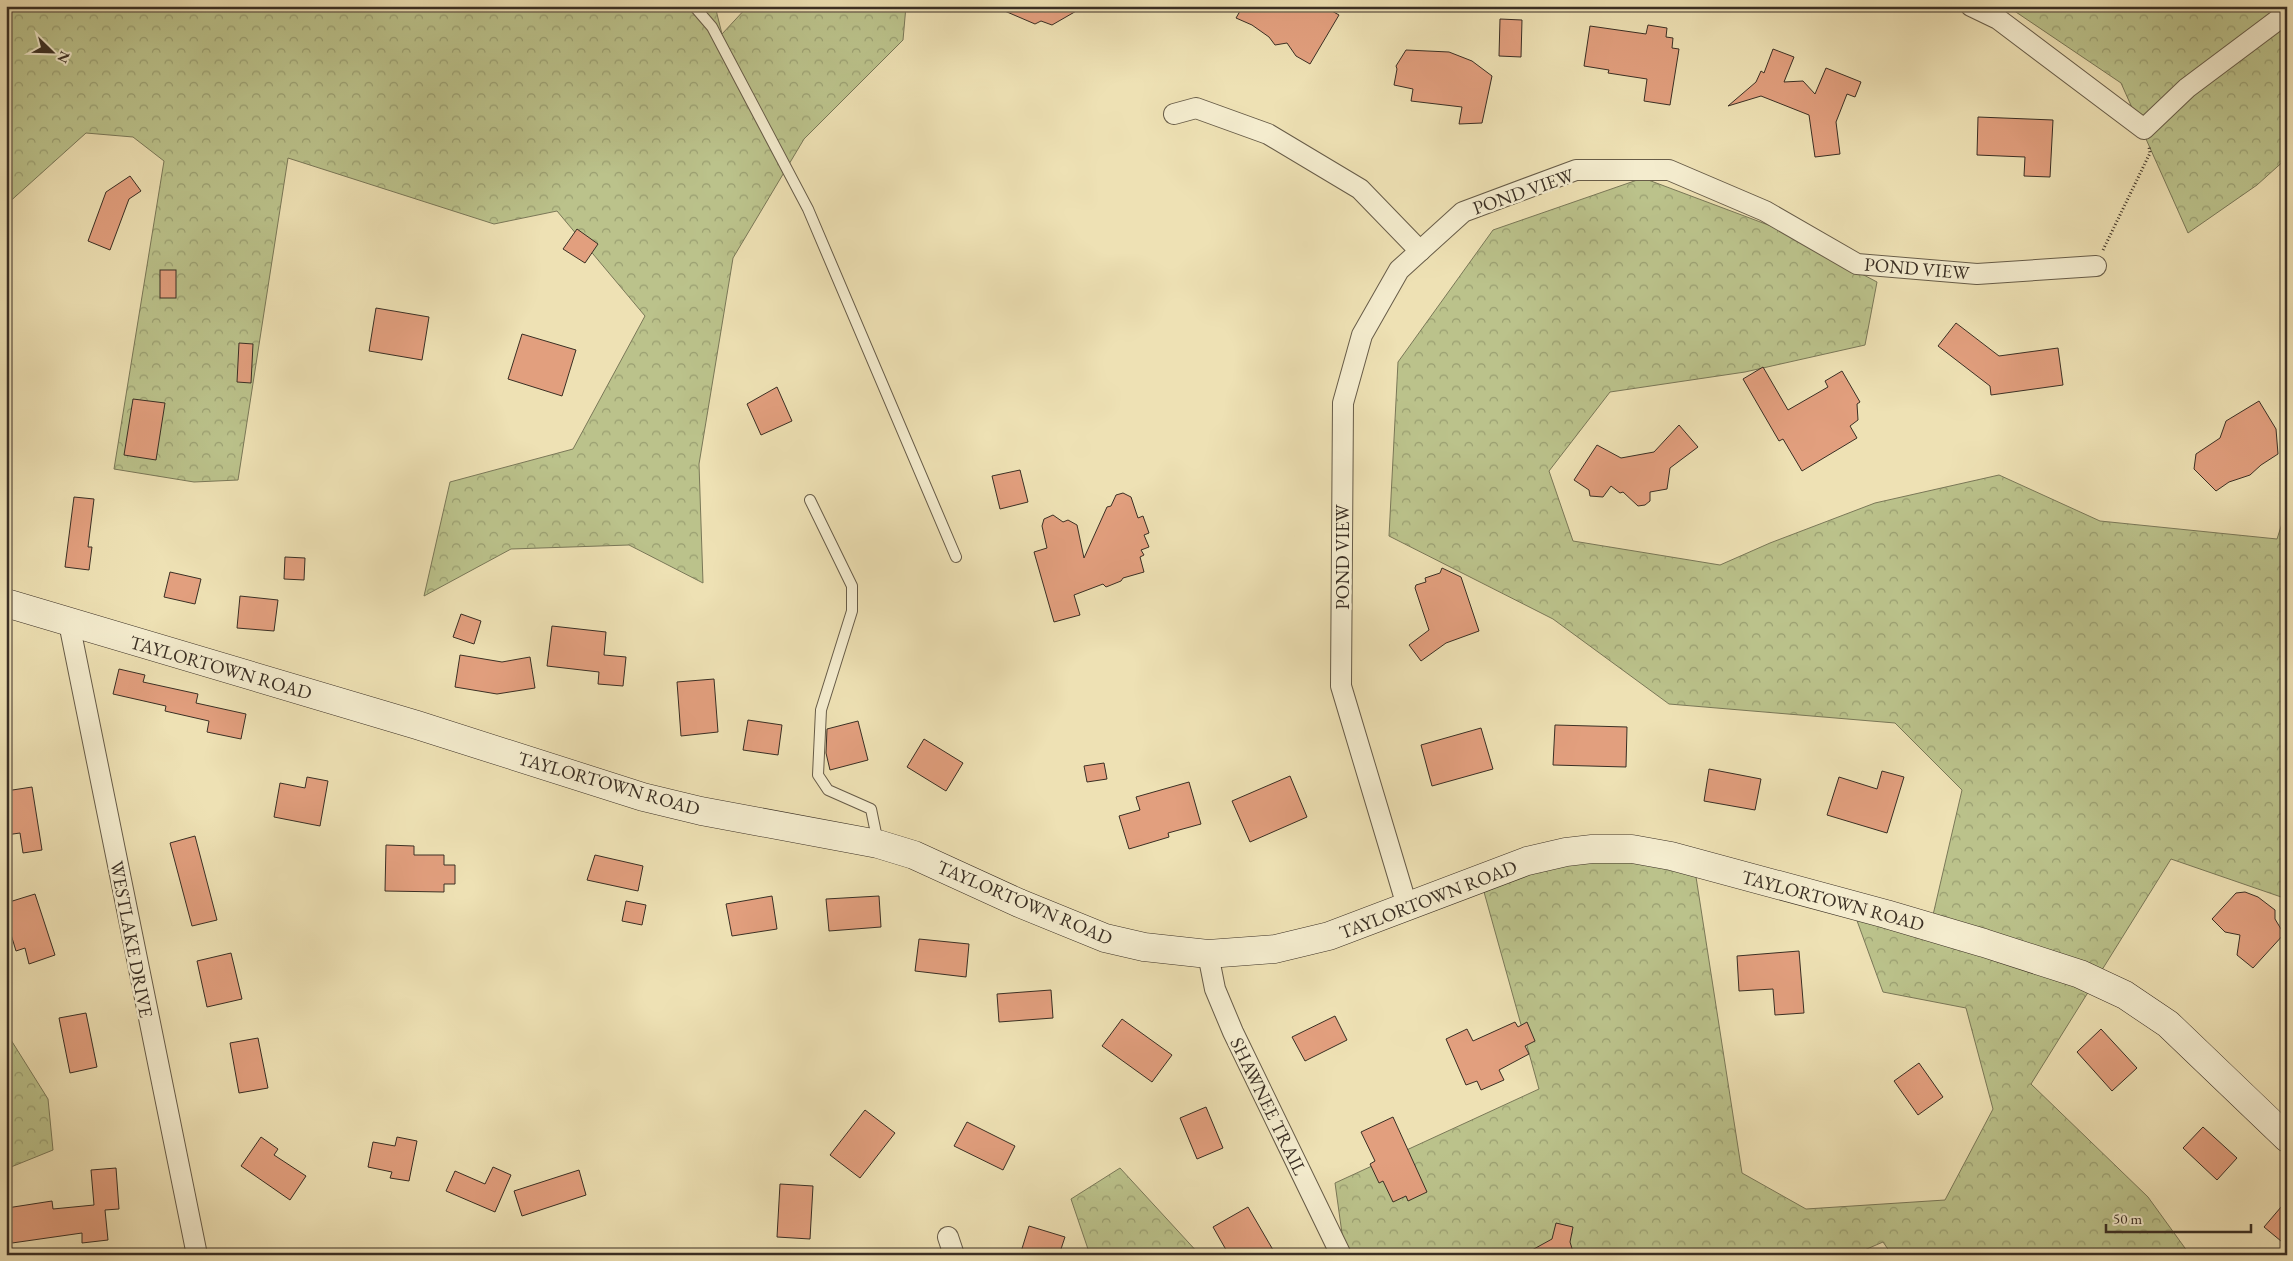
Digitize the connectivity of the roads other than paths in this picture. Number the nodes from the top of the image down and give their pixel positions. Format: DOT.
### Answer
graph roads {
  1 [pos="694,6"];
  2 [pos="1971,6"];
  3 [pos="2287,13"];
  4 [pos="1174,114"];
  5 [pos="1420,251"];
  6 [pos="2096,266"];
  7 [pos="810,500"];
  8 [pos="956,557"];
  9 [pos="6,603"];
  10 [pos="69,623"];
  11 [pos="878,844"];
  12 [pos="1407,906"];
  13 [pos="1208,954"];
  14 [pos="2287,1138"];
  15 [pos="196,1255"];
  16 [pos="1341,1255"];
  1 -- 8 [label="lane"];
  2 -- 3 [label="street"];
  4 -- 5 [label="street"];
  5 -- 6 [label="street, POND VIEW"];
  5 -- 12 [label="street, POND VIEW"];
  7 -- 11 [label="lane"];
  9 -- 10 [label="street, TAYLORTOWN ROAD"];
  10 -- 11 [label="street, TAYLORTOWN ROAD"];
  10 -- 15 [label="street, WESTLAKE DRIVE"];
  11 -- 13 [label="street, TAYLORTOWN ROAD"];
  12 -- 13 [label="street, TAYLORTOWN ROAD"];
  12 -- 14 [label="street, TAYLORTOWN ROAD"];
  13 -- 16 [label="street, SHAWNEE TRAIL"];
}
